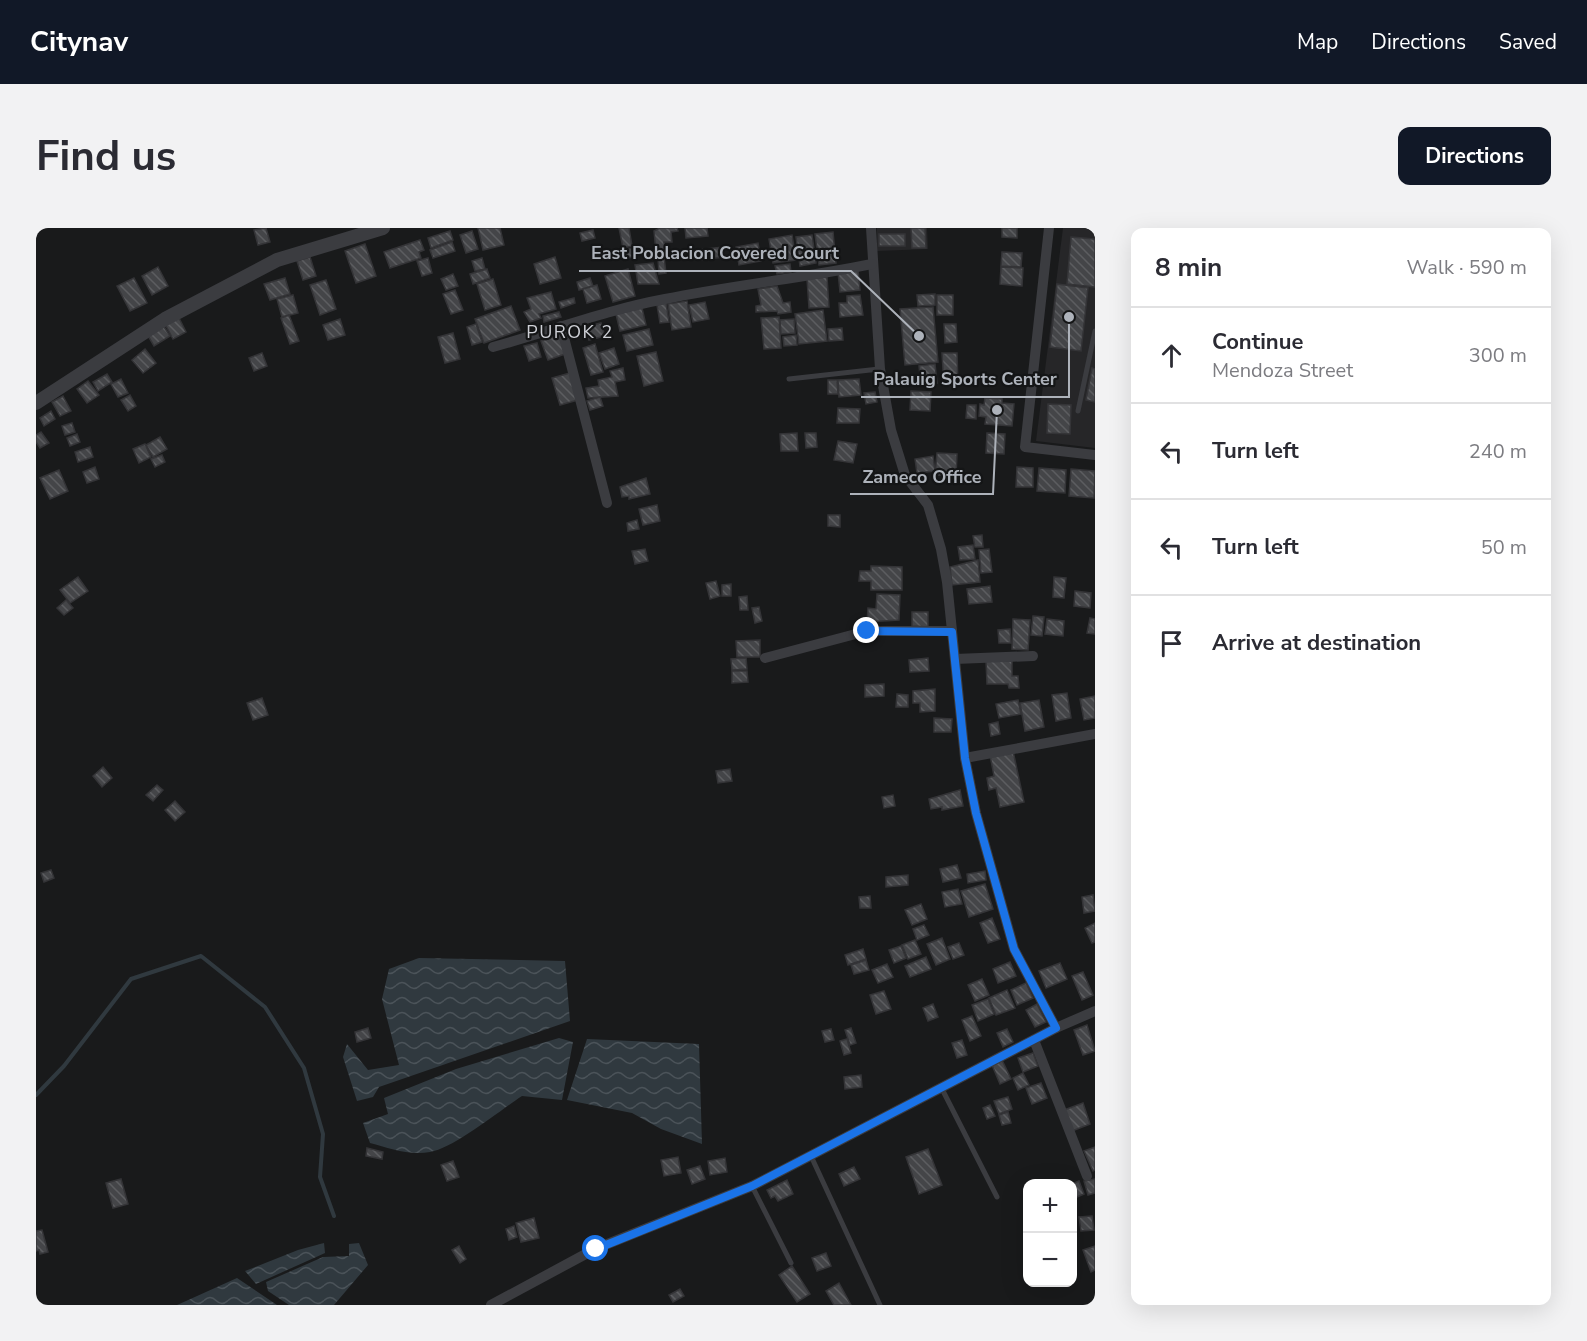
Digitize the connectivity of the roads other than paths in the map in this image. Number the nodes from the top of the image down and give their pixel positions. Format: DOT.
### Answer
graph roads {
  1 [pos="383,228"];
  2 [pos="871,228"];
  3 [pos="1049,228"];
  4 [pos="872,264"];
  5 [pos="561,327"];
  6 [pos="1095,331"];
  7 [pos="494,347"];
  8 [pos="880,369"];
  9 [pos="789,379"];
  10 [pos="36,403"];
  11 [pos="1078,411"];
  12 [pos="1095,455"];
  13 [pos="607,503"];
  14 [pos="952,632"];
  15 [pos="1033,656"];
  16 [pos="765,658"];
  17 [pos="955,659"];
  18 [pos="1095,734"];
  19 [pos="965,758"];
  20 [pos="1095,1011"];
  21 [pos="1056,1028"];
  22 [pos="1034,1040"];
  23 [pos="941,1087"];
  24 [pos="810,1154"];
  25 [pos="1087,1176"];
  26 [pos="752,1186"];
  27 [pos="997,1197"];
  28 [pos="791,1263"];
  29 [pos="491,1305"];
  30 [pos="880,1305"];
  1 -- 10 [label="street"];
  2 -- 4 [label="street"];
  3 -- 12 [label="street"];
  4 -- 5 [label="street"];
  4 -- 8 [label="street"];
  5 -- 7 [label="street"];
  5 -- 13 [label="street"];
  6 -- 11 [label="lane"];
  8 -- 9 [label="lane"];
  8 -- 14 [label="street"];
  14 -- 16 [label="street"];
  14 -- 17 [label="street"];
  15 -- 17 [label="street"];
  17 -- 19 [label="street"];
  18 -- 19 [label="street"];
  19 -- 21 [label="street"];
  20 -- 21 [label="street"];
  21 -- 22 [label="street"];
  22 -- 23 [label="street"];
  22 -- 25 [label="street"];
  23 -- 24 [label="street"];
  23 -- 27 [label="lane"];
  24 -- 26 [label="street"];
  24 -- 30 [label="lane"];
  26 -- 28 [label="lane"];
  26 -- 29 [label="street"];
}
